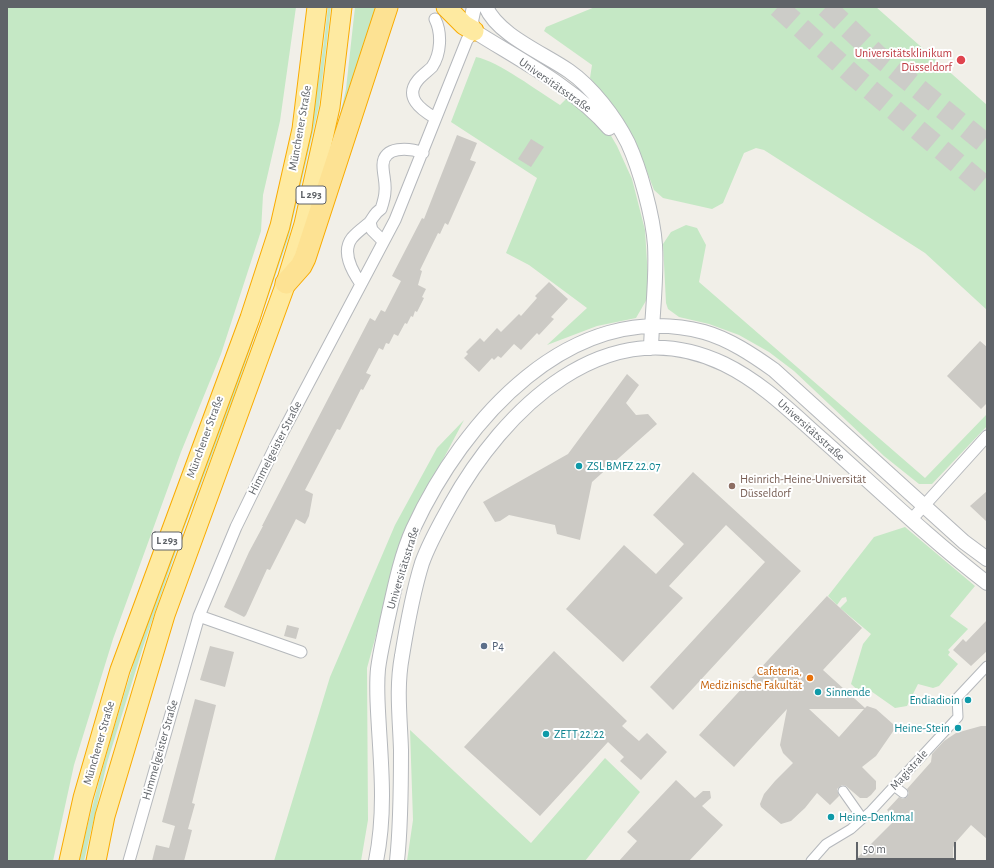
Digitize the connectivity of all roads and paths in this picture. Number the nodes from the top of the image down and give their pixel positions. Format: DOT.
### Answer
graph roads {
  1 [pos="317,7"];
  2 [pos="342,7"];
  3 [pos="387,7"];
  4 [pos="474,7"];
  5 [pos="486,7"];
  6 [pos="441,13"];
  7 [pos="500,26"];
  8 [pos="474,31"];
  9 [pos="435,118"];
  10 [pos="423,153"];
  11 [pos="638,174"];
  12 [pos="381,209"];
  13 [pos="395,220"];
  14 [pos="370,222"];
  15 [pos="383,241"];
  16 [pos="286,283"];
  17 [pos="361,284"];
  18 [pos="652,326"];
  19 [pos="651,348"];
  20 [pos="797,391"];
  21 [pos="786,407"];
  22 [pos="987,436"];
  23 [pos="923,505"];
  24 [pos="911,520"];
  25 [pos="987,558"];
  26 [pos="987,583"];
  27 [pos="199,616"];
  28 [pos="301,652"];
  29 [pos="987,666"];
  30 [pos="894,786"];
  31 [pos="843,791"];
  32 [pos="903,793"];
  33 [pos="860,824"];
  34 [pos="69,861"];
  35 [pos="96,861"];
  36 [pos="129,861"];
  37 [pos="376,861"];
  38 [pos="397,861"];
  39 [pos="811,861"];
  1 -- 34 [label="highway, Münchener Straße / L 293"];
  2 -- 16 [label="highway, Münchener Straße / L 293"];
  3 -- 16 [label="highway"];
  4 -- 8 [label="street"];
  5 -- 7 [label="street, Universitätsstraße"];
  6 -- 8 [label="highway"];
  6 -- 9 [label="street"];
  7 -- 8 [label="street"];
  7 -- 11 [label="street, Universitätsstraße"];
  8 -- 9 [label="street, Himmelgeister Straße"];
  8 -- 11 [label="street, Universitätsstraße"];
  9 -- 10 [label="street, Himmelgeister Straße"];
  10 -- 12 [label="street"];
  10 -- 13 [label="street, Himmelgeister Straße"];
  11 -- 18 [label="street, Universitätsstraße"];
  12 -- 13 [label="street"];
  12 -- 14 [label="street"];
  13 -- 15 [label="street, Himmelgeister Straße"];
  14 -- 15 [label="street"];
  14 -- 17 [label="street"];
  15 -- 17 [label="street, Himmelgeister Straße"];
  16 -- 35 [label="highway, Münchener Straße / L 293"];
  17 -- 27 [label="street, Himmelgeister Straße"];
  18 -- 19 [label="street, Universitätsstraße"];
  18 -- 20 [label="street, Universitätsstraße"];
  18 -- 37 [label="street, Universitätsstraße"];
  19 -- 21 [label="street, Universitätsstraße"];
  19 -- 38 [label="street, Universitätsstraße"];
  20 -- 21 [label="street"];
  20 -- 23 [label="street, Universitätsstraße"];
  21 -- 24 [label="street, Universitätsstraße"];
  22 -- 23 [label="street"];
  23 -- 24 [label="street"];
  23 -- 25 [label="street, Universitätsstraße"];
  24 -- 26 [label="street, Universitätsstraße"];
  27 -- 28 [label="street"];
  27 -- 36 [label="street, Himmelgeister Straße"];
  29 -- 30 [label="street, Magistrale"];
  30 -- 32 [label="street"];
  30 -- 33 [label="street, Magistrale"];
  31 -- 33 [label="street"];
  33 -- 39 [label="street, Magistrale"];
}
